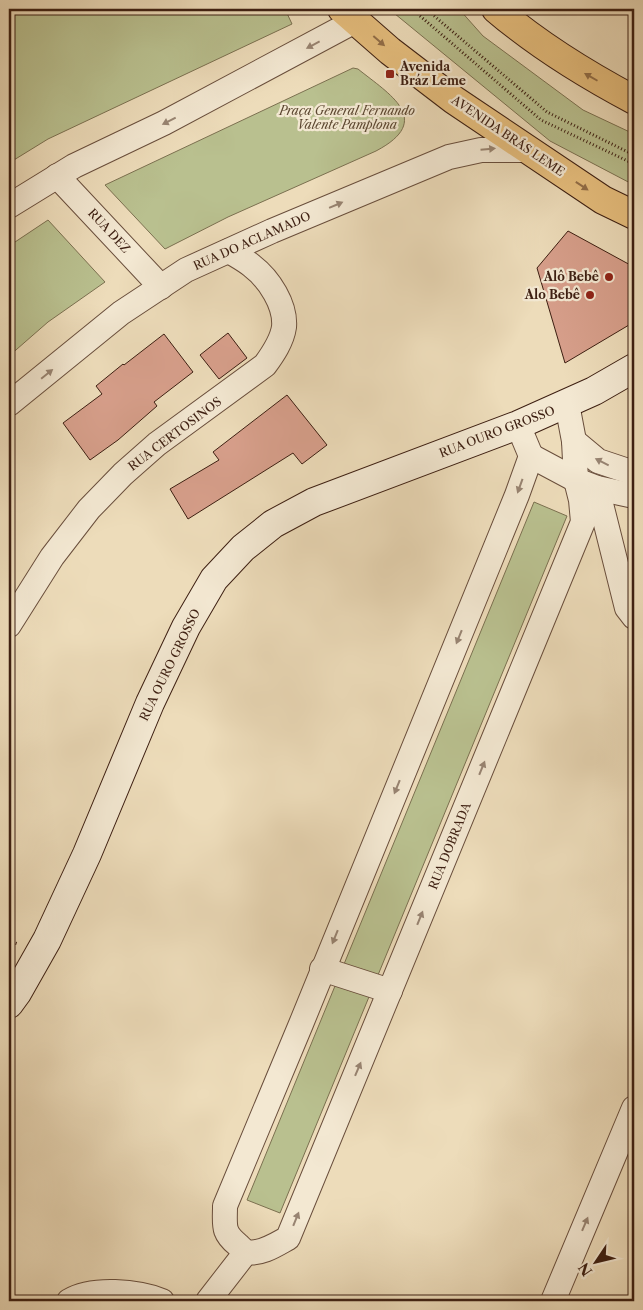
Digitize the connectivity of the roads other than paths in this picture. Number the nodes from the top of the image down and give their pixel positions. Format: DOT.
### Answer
graph roads {
  1 [pos="496,9"];
  2 [pos="349,15"];
  3 [pos="634,100"];
  4 [pos="528,150"];
  5 [pos="57,176"];
  6 [pos="9,206"];
  7 [pos="634,216"];
  8 [pos="229,251"];
  9 [pos="161,287"];
  10 [pos="634,368"];
  11 [pos="9,404"];
  12 [pos="567,404"];
  13 [pos="518,425"];
  14 [pos="574,442"];
  15 [pos="531,456"];
  16 [pos="634,473"];
  17 [pos="587,484"];
  18 [pos="634,496"];
  19 [pos="634,617"];
  20 [pos="9,625"];
  21 [pos="322,969"];
  22 [pos="390,991"];
  23 [pos="9,1004"];
  24 [pos="634,1108"];
  25 [pos="246,1252"];
  26 [pos="69,1301"];
  27 [pos="162,1301"];
  28 [pos="208,1301"];
  29 [pos="553,1301"];
  3 -- 1 [label="main road, one-way"];
  2 -- 4 [label="main road, AVENIDA BRÁS LEME, one-way"];
  2 -- 5 [label="street, one-way"];
  4 -- 7 [label="main road, AVENIDA BRÁS LEME, one-way"];
  8 -- 4 [label="street, RUA DO ACLAMADO, one-way"];
  5 -- 6 [label="street"];
  5 -- 9 [label="street, RUA DEZ"];
  8 -- 9 [label="street, RUA DO ACLAMADO"];
  8 -- 20 [label="street, RUA CERTOSINOS"];
  11 -- 9 [label="street, RUA DO ACLAMADO, one-way"];
  10 -- 12 [label="street, RUA OURO GROSSO"];
  12 -- 13 [label="street, RUA OURO GROSSO"];
  12 -- 14 [label="street, RUA DOBRADA"];
  13 -- 15 [label="street"];
  13 -- 23 [label="street, RUA OURO GROSSO"];
  16 -- 14 [label="street, one-way"];
  14 -- 17 [label="street, RUA DOBRADA"];
  15 -- 17 [label="street"];
  15 -- 21 [label="street, one-way"];
  17 -- 18 [label="street"];
  17 -- 19 [label="street"];
  22 -- 17 [label="street, RUA DOBRADA, one-way"];
  21 -- 22 [label="street"];
  21 -- 25 [label="street"];
  25 -- 22 [label="street, RUA DOBRADA, one-way"];
  29 -- 24 [label="street, one-way"];
  25 -- 28 [label="street"];
  26 -- 27 [label="street"];
}
